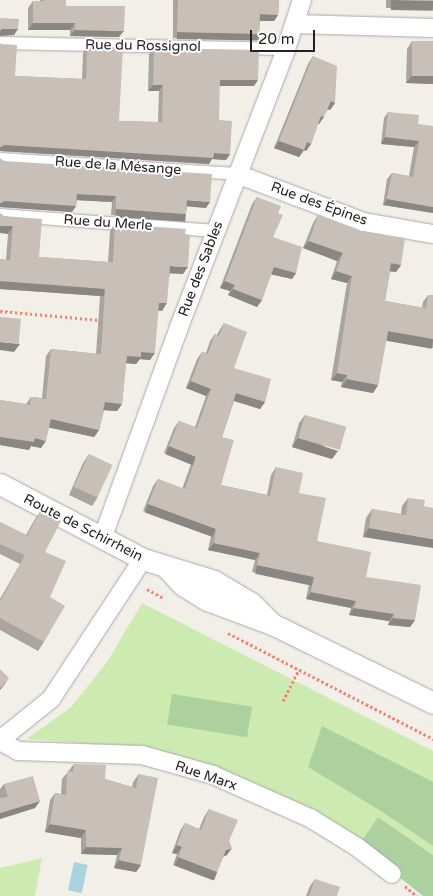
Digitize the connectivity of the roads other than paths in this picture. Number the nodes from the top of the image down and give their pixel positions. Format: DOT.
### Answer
graph roads {
  1 [pos="302,0"];
  2 [pos="295,24"];
  3 [pos="433,28"];
  4 [pos="0,43"];
  5 [pos="286,49"];
  6 [pos="0,159"];
  7 [pos="237,174"];
  8 [pos="0,215"];
  9 [pos="216,230"];
  10 [pos="433,234"];
  11 [pos="0,484"];
  12 [pos="102,539"];
  13 [pos="143,559"];
  14 [pos="433,704"];
  15 [pos="0,740"];
  16 [pos="392,874"];
  1 -- 2 [label="street, Rue des Sables"];
  2 -- 3 [label="street"];
  2 -- 5 [label="street, Rue des Sables"];
  4 -- 5 [label="street, Rue du Rossignol"];
  5 -- 7 [label="street, Rue des Sables"];
  6 -- 7 [label="street, Rue de la Mésange"];
  7 -- 9 [label="street, Rue des Sables"];
  7 -- 10 [label="street, Rue des Épines"];
  8 -- 9 [label="street, Rue du Merle"];
  9 -- 12 [label="street, Rue des Sables"];
  11 -- 12 [label="street, Route de Schirrhein"];
  12 -- 13 [label="street, Route de Schirrhein"];
  13 -- 14 [label="street, Route de Schirrhein"];
  13 -- 15 [label="street, Rue Marx"];
  15 -- 16 [label="street, Rue Marx"];
}
